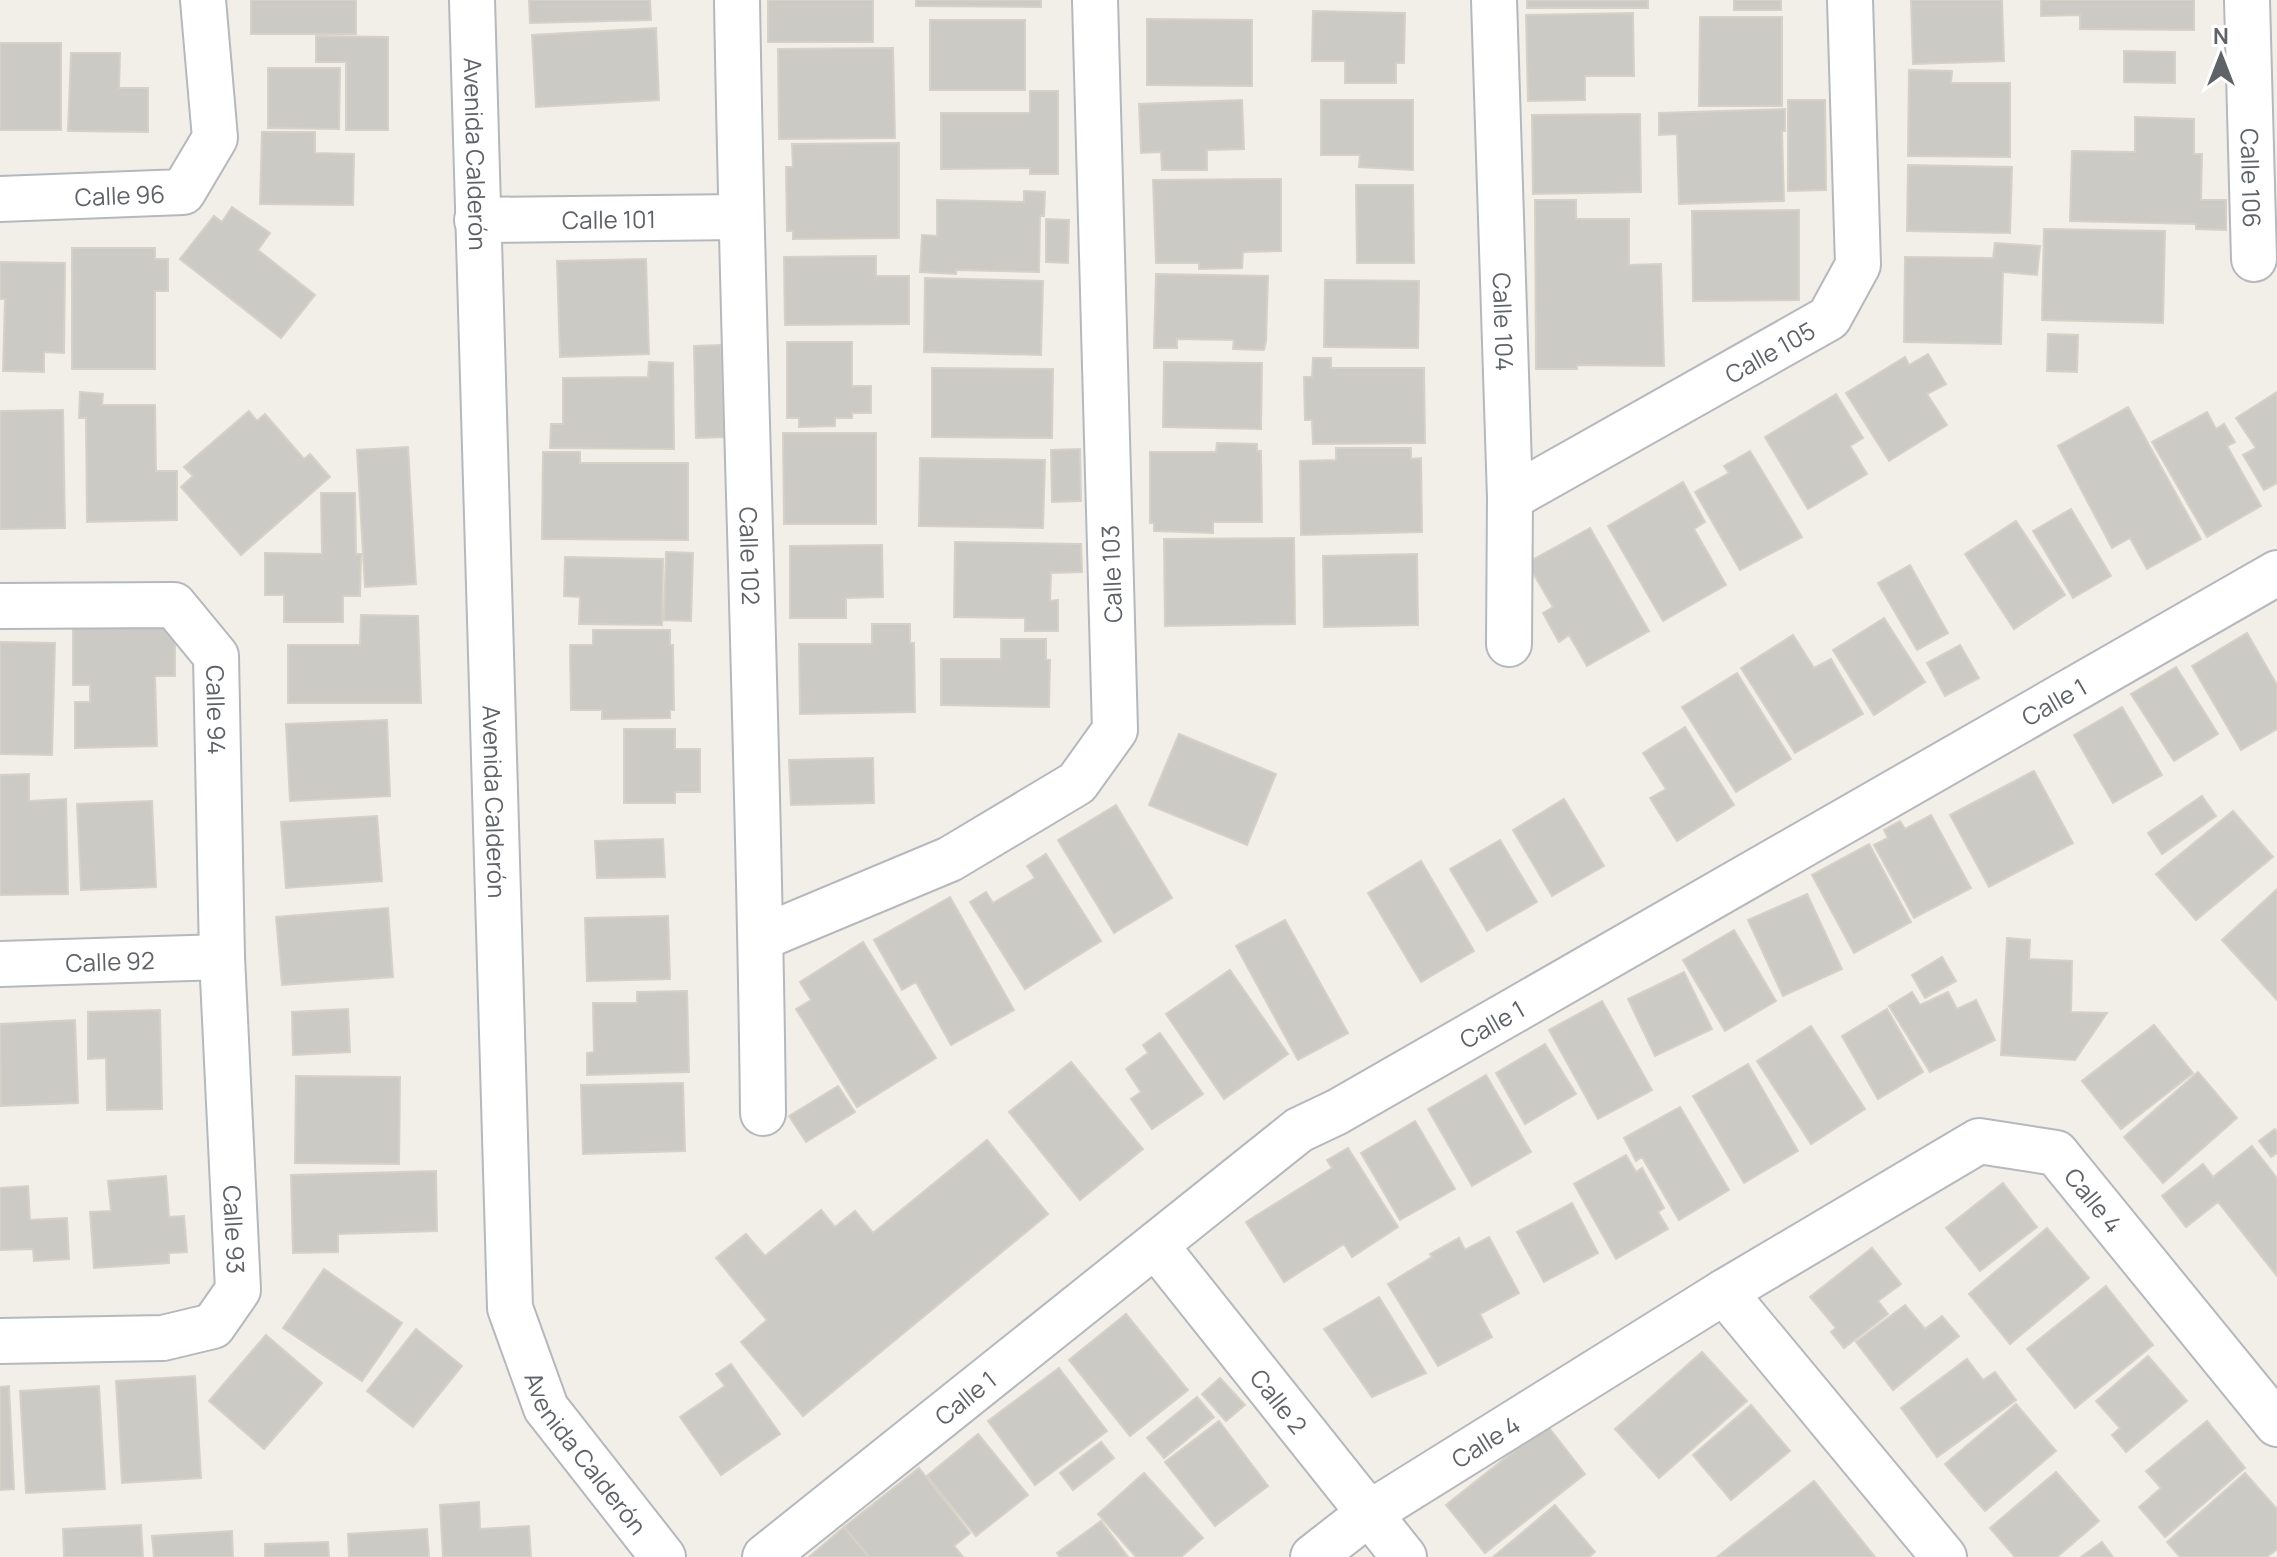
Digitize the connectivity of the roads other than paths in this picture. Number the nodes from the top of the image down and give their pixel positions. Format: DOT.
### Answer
graph roads {
  1 [pos="203,0"];
  2 [pos="472,0"];
  3 [pos="737,0"];
  4 [pos="1095,0"];
  5 [pos="1494,0"];
  6 [pos="1850,0"];
  7 [pos="2247,0"];
  8 [pos="2263,76"];
  9 [pos="0,199"];
  10 [pos="740,217"];
  11 [pos="477,220"];
  12 [pos="2254,259"];
  13 [pos="1510,498"];
  14 [pos="2277,573"];
  15 [pos="0,606"];
  16 [pos="1509,644"];
  17 [pos="761,938"];
  18 [pos="222,957"];
  19 [pos="0,964"];
  20 [pos="763,1113"];
  21 [pos="1156,1246"];
  22 [pos="1724,1292"];
  23 [pos="0,1341"];
  24 [pos="2277,1424"];
  25 [pos="1368,1514"];
  26 [pos="663,1557"];
  27 [pos="765,1557"];
  28 [pos="1313,1557"];
  29 [pos="1404,1557"];
  30 [pos="1944,1557"];
  1 -- 9 [label="street, Calle 96"];
  2 -- 11 [label="street, Avenida Calderón"];
  3 -- 10 [label="street, Calle 102"];
  4 -- 17 [label="street, Calle 103"];
  5 -- 13 [label="street, Calle 104"];
  6 -- 13 [label="street, Calle 105"];
  7 -- 8 [label="street, Calle 106"];
  8 -- 12 [label="street, Calle 106"];
  10 -- 11 [label="street, Calle 101"];
  10 -- 17 [label="street, Calle 102"];
  11 -- 26 [label="street, Avenida Calderón"];
  13 -- 16 [label="street, Calle 104"];
  14 -- 21 [label="street, Calle 1"];
  15 -- 18 [label="street, Calle 94"];
  17 -- 20 [label="street, Calle 102"];
  18 -- 19 [label="street, Calle 92"];
  18 -- 23 [label="street, Calle 93"];
  21 -- 25 [label="street, Calle 2"];
  21 -- 27 [label="street, Calle 1"];
  22 -- 24 [label="street, Calle 4"];
  22 -- 25 [label="street, Calle 4"];
  22 -- 30 [label="street"];
  25 -- 28 [label="street, Calle 4"];
  25 -- 29 [label="street, Calle 2"];
}
